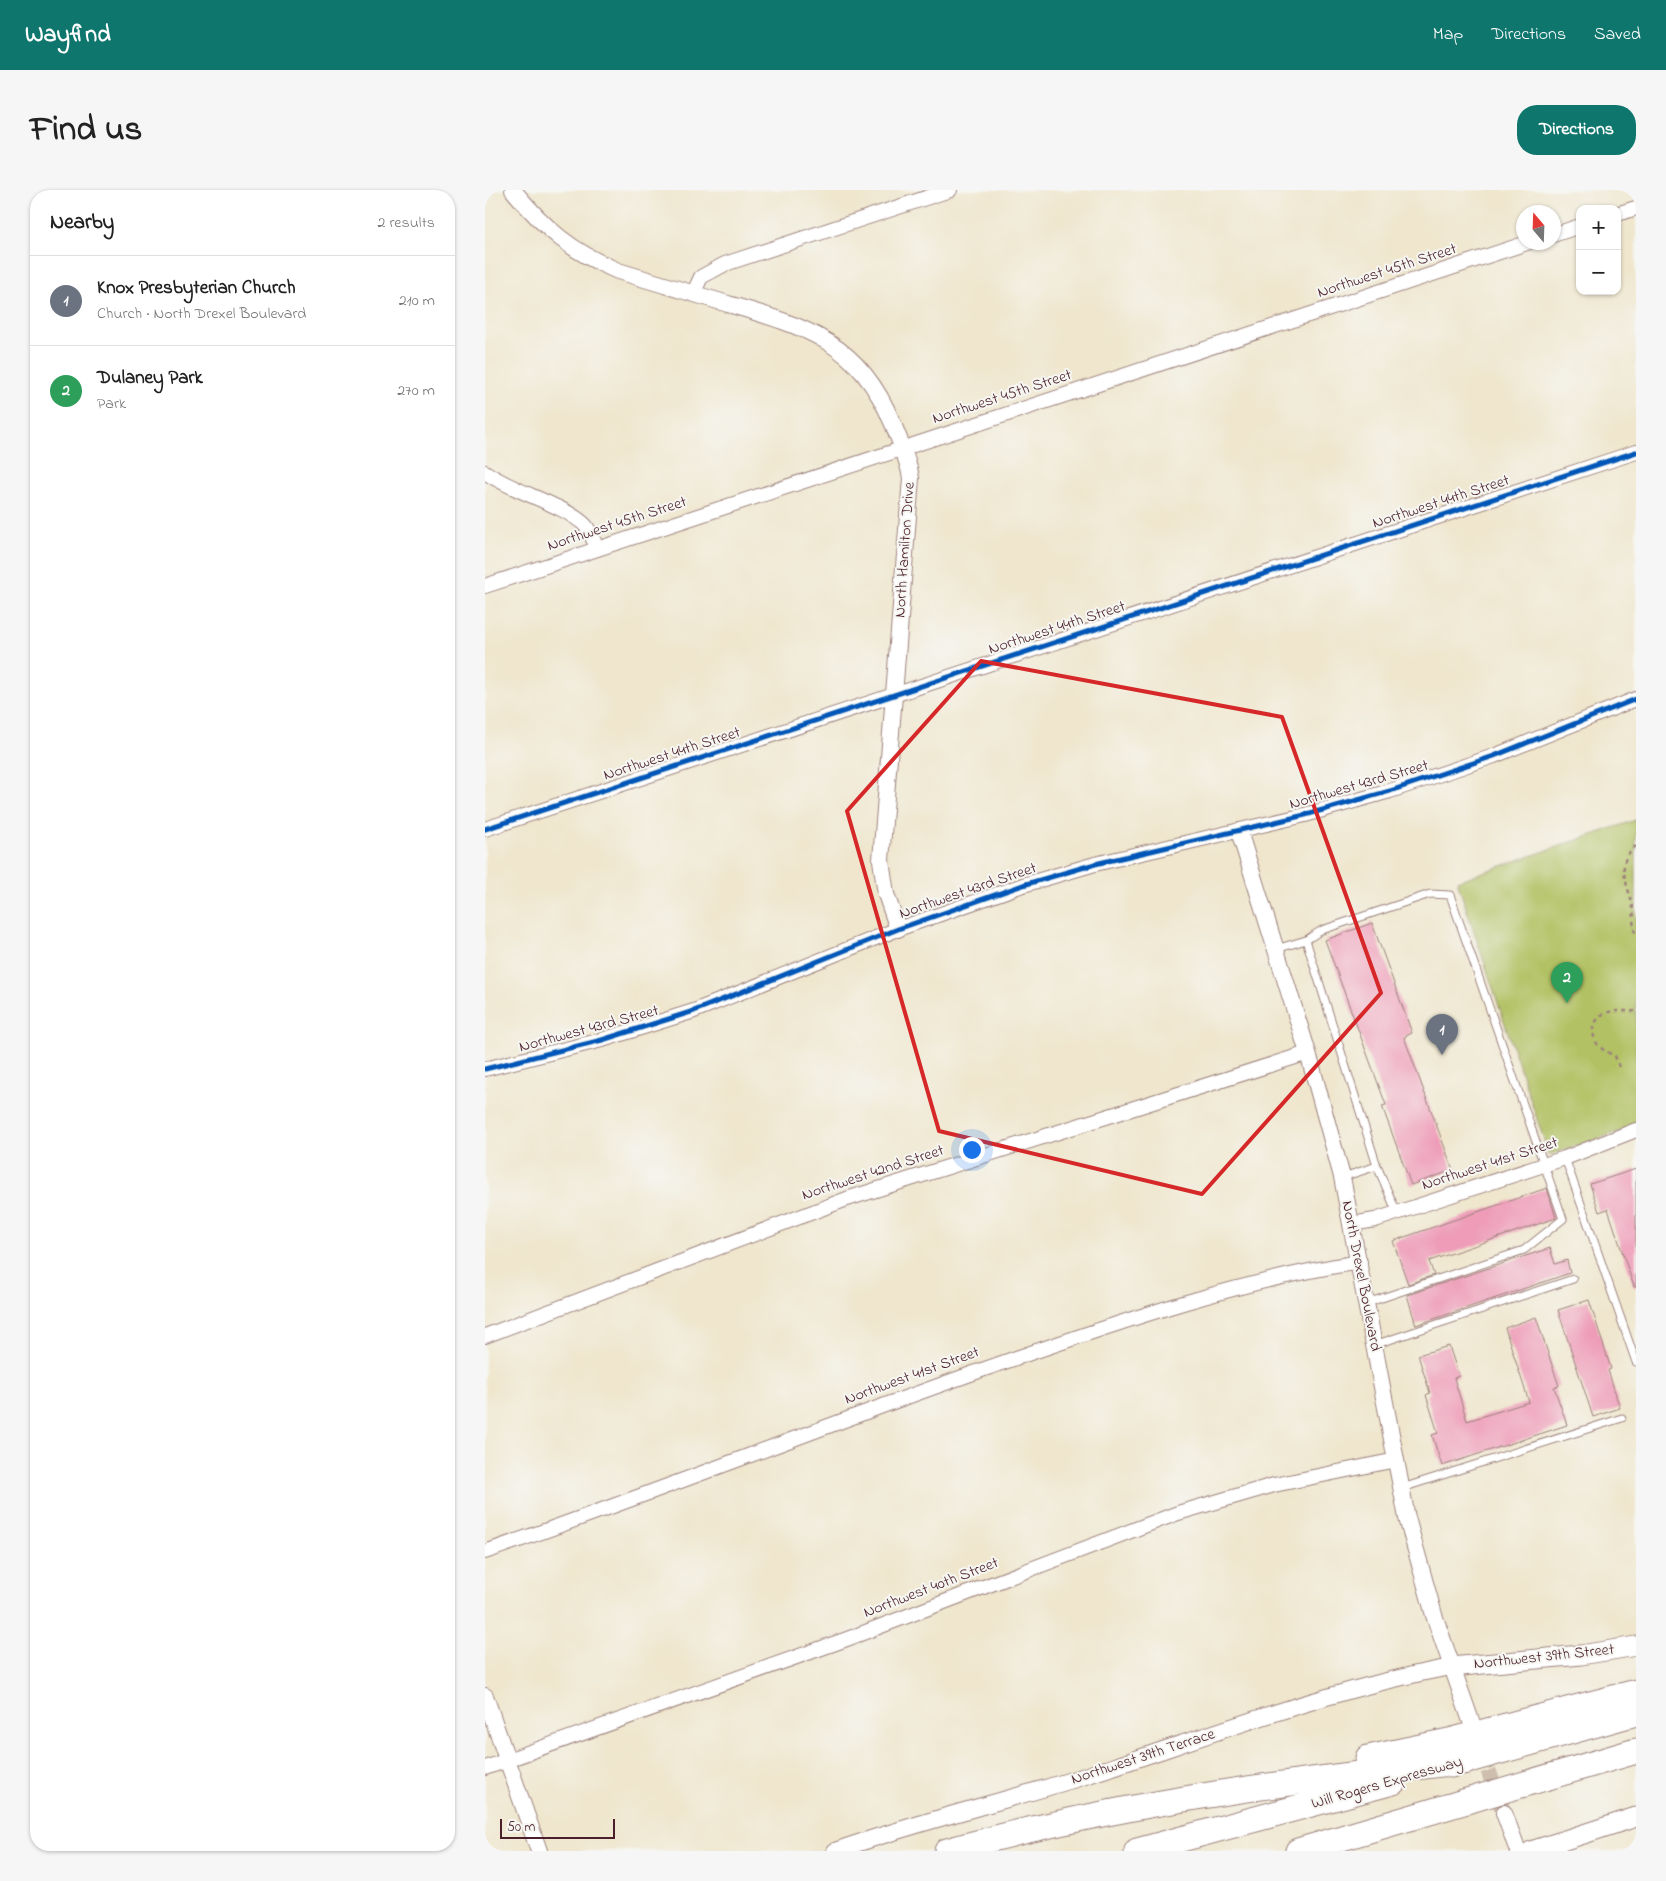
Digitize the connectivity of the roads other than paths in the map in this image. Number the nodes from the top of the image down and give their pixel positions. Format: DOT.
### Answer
graph roads {
  1 [pos="513,190"];
  2 [pos="949,190"];
  3 [pos="1636,208"];
  4 [pos="1621,213"];
  5 [pos="1576,227"];
  6 [pos="1561,232"];
  7 [pos="1516,247"];
  8 [pos="693,294"];
  9 [pos="903,448"];
  10 [pos="1636,452"];
  11 [pos="485,472"];
  12 [pos="597,549"];
  13 [pos="485,586"];
  14 [pos="894,694"];
  15 [pos="1636,699"];
  16 [pos="485,829"];
  17 [pos="1239,831"];
  18 [pos="898,928"];
  19 [pos="1306,940"];
  20 [pos="1275,949"];
  21 [pos="1308,1053"];
  22 [pos="485,1069"];
  23 [pos="1636,1130"];
  24 [pos="1565,1158"];
  25 [pos="1544,1165"];
  26 [pos="1377,1166"];
  27 [pos="1342,1177"];
  28 [pos="1397,1213"];
  29 [pos="1352,1224"];
  30 [pos="1360,1262"];
  31 [pos="1573,1279"];
  32 [pos="1367,1303"];
  33 [pos="485,1336"];
  34 [pos="1374,1345"];
  35 [pos="1636,1362"];
  36 [pos="1622,1418"];
  37 [pos="1396,1460"];
  38 [pos="1401,1488"];
  39 [pos="485,1552"];
  40 [pos="1636,1646"];
  41 [pos="1451,1667"];
  42 [pos="1636,1692"];
  43 [pos="485,1696"];
  44 [pos="1636,1713"];
  45 [pos="1472,1724"];
  46 [pos="1636,1751"];
  47 [pos="507,1760"];
  48 [pos="1467,1761"];
  49 [pos="485,1768"];
  50 [pos="1220,1793"];
  51 [pos="1504,1813"];
  52 [pos="1636,1818"];
  53 [pos="539,1851"];
  54 [pos="835,1851"];
  55 [pos="947,1851"];
  56 [pos="1137,1851"];
  57 [pos="1298,1851"];
  58 [pos="1518,1851"];
  59 [pos="1531,1851"];
  1 -- 8 [label="street, North Hamilton Drive"];
  2 -- 8 [label="street"];
  3 -- 4 [label="street"];
  5 -- 6 [label="street"];
  7 -- 9 [label="street, Northwest 45th Street"];
  8 -- 9 [label="street, North Hamilton Drive"];
  9 -- 12 [label="street, Northwest 45th Street"];
  9 -- 14 [label="street, North Hamilton Drive"];
  10 -- 14 [label="street, Northwest 44th Street"];
  11 -- 12 [label="street"];
  12 -- 13 [label="street, Northwest 45th Street"];
  14 -- 16 [label="street, Northwest 44th Street"];
  14 -- 18 [label="street, North Hamilton Drive"];
  15 -- 17 [label="street, Northwest 43rd Street"];
  17 -- 18 [label="street, Northwest 43rd Street"];
  17 -- 20 [label="street, North Drexel Boulevard"];
  18 -- 22 [label="street, Northwest 43rd Street"];
  19 -- 20 [label="lane"];
  19 -- 25 [label="lane"];
  19 -- 26 [label="lane"];
  20 -- 21 [label="street, North Drexel Boulevard"];
  21 -- 27 [label="street, North Drexel Boulevard"];
  21 -- 33 [label="street, Northwest 42nd Street"];
  23 -- 24 [label="street, Northwest 41st Street"];
  24 -- 25 [label="street, Northwest 41st Street"];
  24 -- 35 [label="lane"];
  25 -- 28 [label="street, Northwest 41st Street"];
  25 -- 32 [label="lane"];
  26 -- 27 [label="lane"];
  26 -- 28 [label="lane"];
  27 -- 29 [label="street, North Drexel Boulevard"];
  28 -- 29 [label="street, Northwest 41st Street"];
  29 -- 30 [label="street, North Drexel Boulevard"];
  30 -- 32 [label="street, North Drexel Boulevard"];
  30 -- 39 [label="street, Northwest 41st Street"];
  31 -- 34 [label="lane"];
  32 -- 34 [label="street, North Drexel Boulevard"];
  34 -- 37 [label="street, North Drexel Boulevard"];
  36 -- 38 [label="lane"];
  37 -- 38 [label="street, North Drexel Boulevard"];
  37 -- 47 [label="street, Northwest 40th Street"];
  38 -- 41 [label="street, North Drexel Boulevard"];
  40 -- 41 [label="main road, Northwest 39th Street"];
  41 -- 45 [label="street, North Drexel Boulevard"];
  41 -- 54 [label="street, Northwest 39th Terrace"];
  42 -- 50 [label="highway"];
  43 -- 47 [label="street"];
  44 -- 48 [label="highway, Will Rogers Expressway"];
  46 -- 57 [label="highway"];
  47 -- 49 [label="street, Northwest 40th Street"];
  47 -- 53 [label="street"];
  48 -- 50 [label="highway"];
  48 -- 56 [label="highway, Will Rogers Expressway"];
  50 -- 55 [label="highway"];
  51 -- 58 [label="street"];
  52 -- 59 [label="main road"];
}
